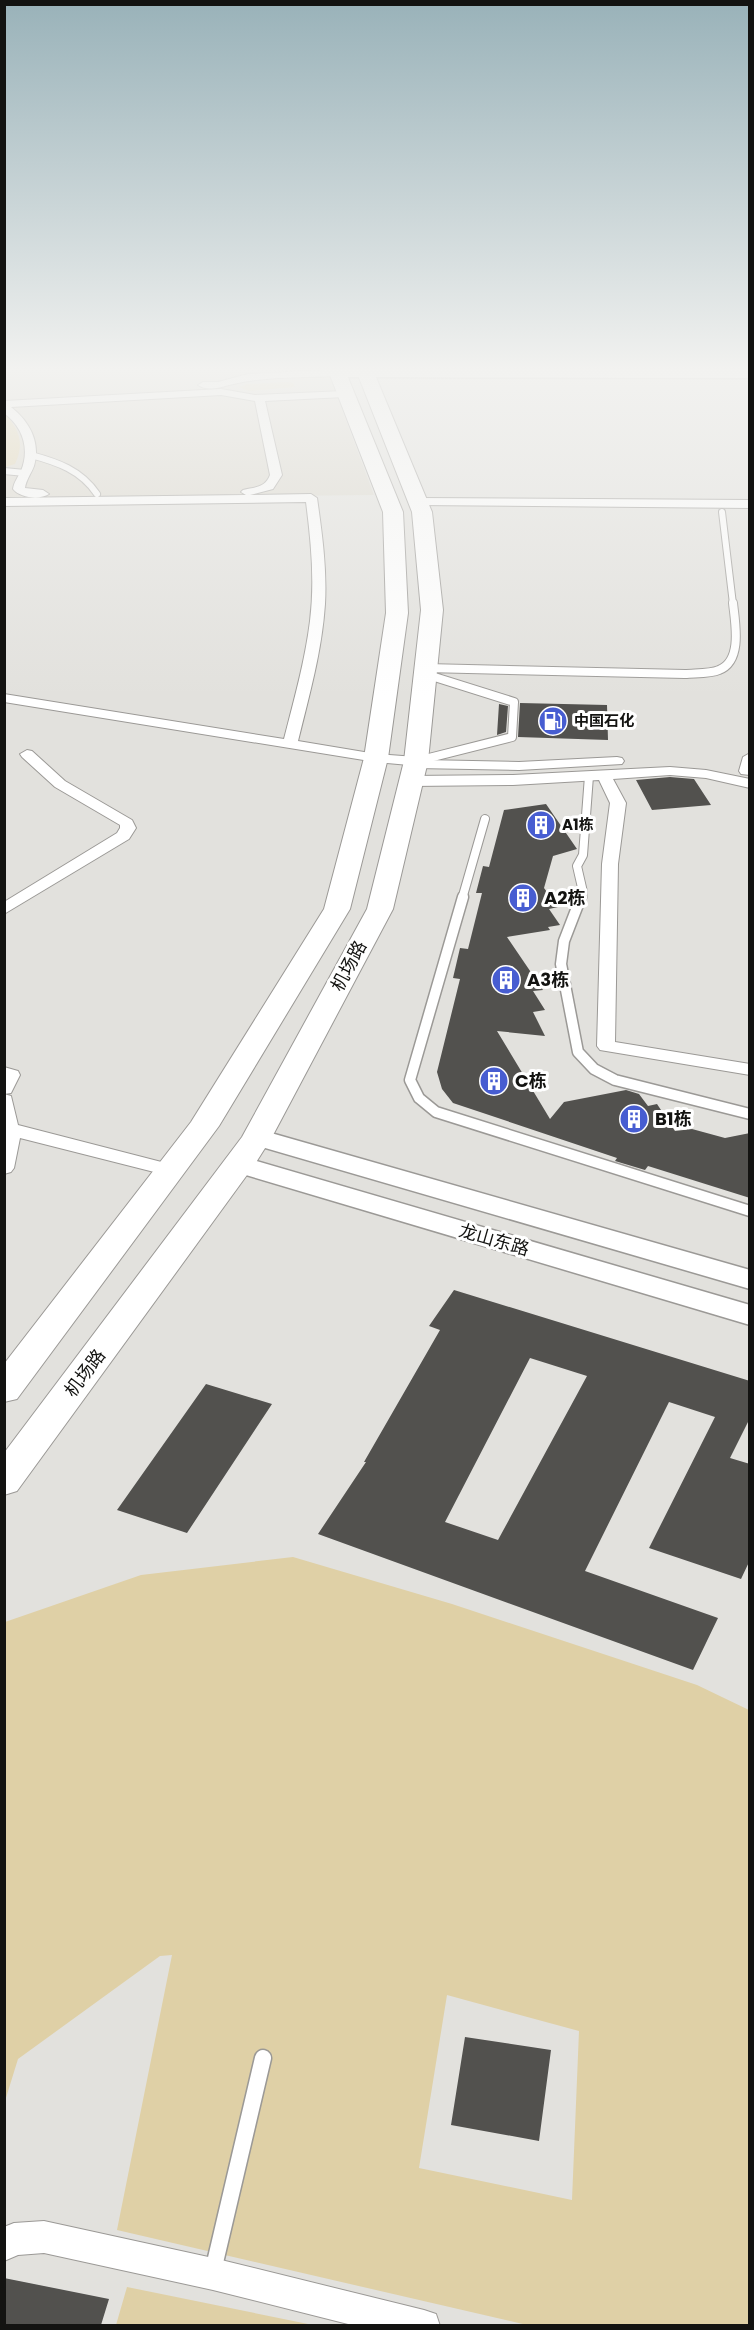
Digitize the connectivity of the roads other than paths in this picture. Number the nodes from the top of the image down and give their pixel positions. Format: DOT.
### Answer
graph roads {
  1 [pos="22,479"];
  2 [pos="86,479"];
  3 [pos="275,479"];
  4 [pos="382,479"];
  5 [pos="406,479"];
  6 [pos="97,494"];
  7 [pos="4,502"];
  8 [pos="419,502"];
  9 [pos="750,504"];
  10 [pos="722,512"];
  11 [pos="426,671"];
  12 [pos="4,698"];
  13 [pos="32,703"];
  14 [pos="4,705"];
  15 [pos="290,744"];
  16 [pos="27,754"];
  17 [pos="376,758"];
  18 [pos="414,769"];
  19 [pos="749,771"];
  20 [pos="596,776"];
  21 [pos="485,819"];
  22 [pos="4,909"];
  23 [pos="750,1070"];
  24 [pos="4,1072"];
  25 [pos="4,1089"];
  26 [pos="4,1100"];
  27 [pos="750,1114"];
  28 [pos="9,1129"];
  29 [pos="257,1137"];
  30 [pos="346,1163"];
  31 [pos="239,1164"];
  32 [pos="4,1168"];
  33 [pos="170,1170"];
  34 [pos="326,1190"];
  35 [pos="750,1211"];
  36 [pos="750,1280"];
  37 [pos="750,1315"];
  38 [pos="4,1390"];
  39 [pos="4,1481"];
  40 [pos="263,2058"];
  41 [pos="4,2245"];
  42 [pos="213,2274"];
  43 [pos="424,2325"];
  1 -- 6 [label="street"];
  2 -- 6 [label="lane"];
  3 -- 6 [label="street"];
  4 -- 17 [label="main road"];
  5 -- 8 [label="main road, 机场路"];
  7 -- 15 [label="street"];
  8 -- 9 [label="street"];
  8 -- 11 [label="main road, 机场路"];
  10 -- 11 [label="lane"];
  11 -- 18 [label="main road, 机场路"];
  11 -- 18 [label="lane"];
  12 -- 13 [label="street"];
  13 -- 14 [label="street"];
  13 -- 15 [label="street"];
  15 -- 17 [label="street"];
  16 -- 22 [label="street"];
  17 -- 18 [label="street"];
  17 -- 33 [label="main road"];
  18 -- 19 [label="street"];
  18 -- 20 [label="street"];
  18 -- 29 [label="main road, 机场路"];
  19 -- 20 [label="street"];
  20 -- 23 [label="street"];
  20 -- 27 [label="lane"];
  21 -- 35 [label="lane"];
  24 -- 25 [label="street"];
  26 -- 28 [label="street"];
  28 -- 32 [label="street"];
  28 -- 33 [label="street"];
  29 -- 30 [label="main road, 龙山东路"];
  29 -- 31 [label="main road, 机场路"];
  30 -- 34 [label="main road"];
  30 -- 36 [label="main road, 龙山东路"];
  31 -- 34 [label="main road, 龙山东路"];
  31 -- 39 [label="main road, 机场路"];
  33 -- 38 [label="main road"];
  34 -- 37 [label="main road, 龙山东路"];
  40 -- 42 [label="lane"];
  41 -- 42 [label="street"];
  42 -- 43 [label="street"];
}
